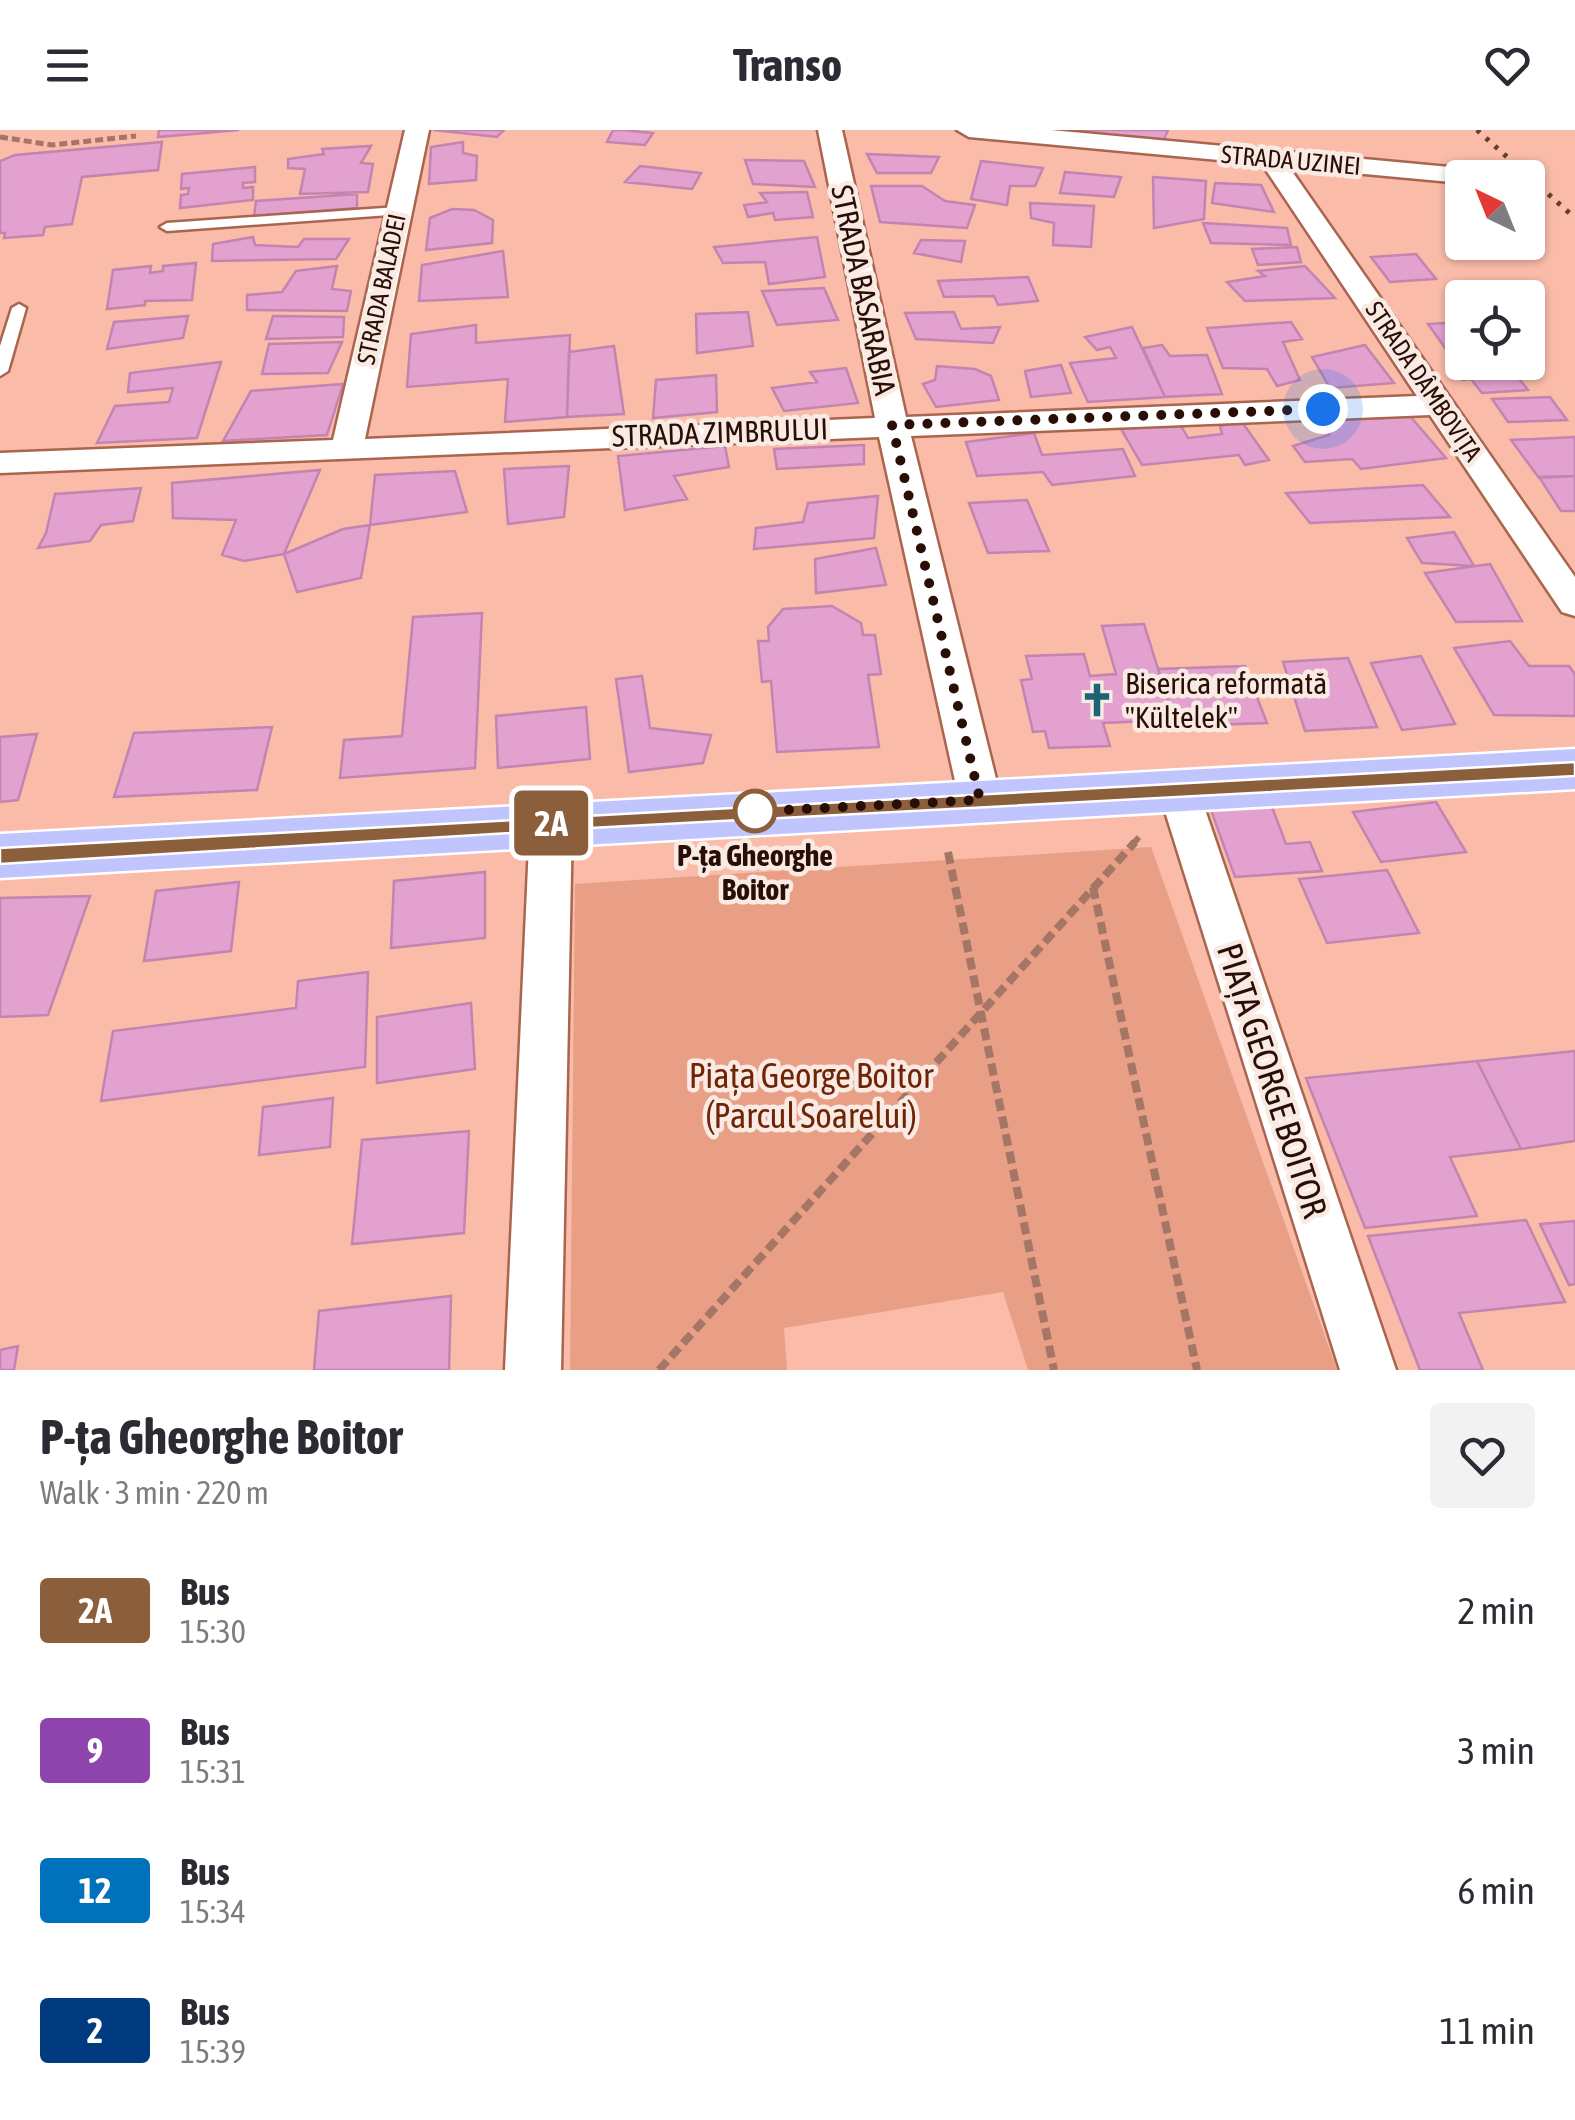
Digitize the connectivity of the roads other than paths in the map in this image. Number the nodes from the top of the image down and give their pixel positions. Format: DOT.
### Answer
graph roads {
  1 [pos="416,130"];
  2 [pos="830,130"];
  3 [pos="969,130"];
  4 [pos="1271,159"];
  5 [pos="1445,174"];
  6 [pos="398,211"];
  7 [pos="167,228"];
  8 [pos="19,308"];
  9 [pos="0,371"];
  10 [pos="1440,405"];
  11 [pos="892,425"];
  12 [pos="347,448"];
  13 [pos="0,463"];
  14 [pos="1575,604"];
  15 [pos="1575,769"];
  16 [pos="1178,789"];
  17 [pos="980,800"];
  18 [pos="551,823"];
  19 [pos="0,856"];
  20 [pos="533,1370"];
  21 [pos="1368,1370"];
  1 -- 6 [label="street, STRADA BALADEI"];
  2 -- 11 [label="street, STRADA BASARABIA"];
  3 -- 4 [label="street, STRADA UZINEI"];
  4 -- 5 [label="street, STRADA UZINEI"];
  4 -- 10 [label="street, STRADA DÂMBOVIȚA"];
  6 -- 7 [label="lane"];
  6 -- 12 [label="street, STRADA BALADEI"];
  8 -- 9 [label="lane"];
  10 -- 11 [label="street, STRADA ZIMBRULUI"];
  10 -- 14 [label="street, STRADA DÂMBOVIȚA"];
  11 -- 12 [label="street, STRADA ZIMBRULUI"];
  11 -- 17 [label="street, STRADA BASARABIA"];
  12 -- 13 [label="street, STRADA ZIMBRULUI"];
  15 -- 16 [label="main road"];
  16 -- 17 [label="main road"];
  16 -- 21 [label="street, PIAȚA GEORGE BOITOR"];
  17 -- 18 [label="main road"];
  18 -- 19 [label="main road"];
  18 -- 20 [label="street"];
}
